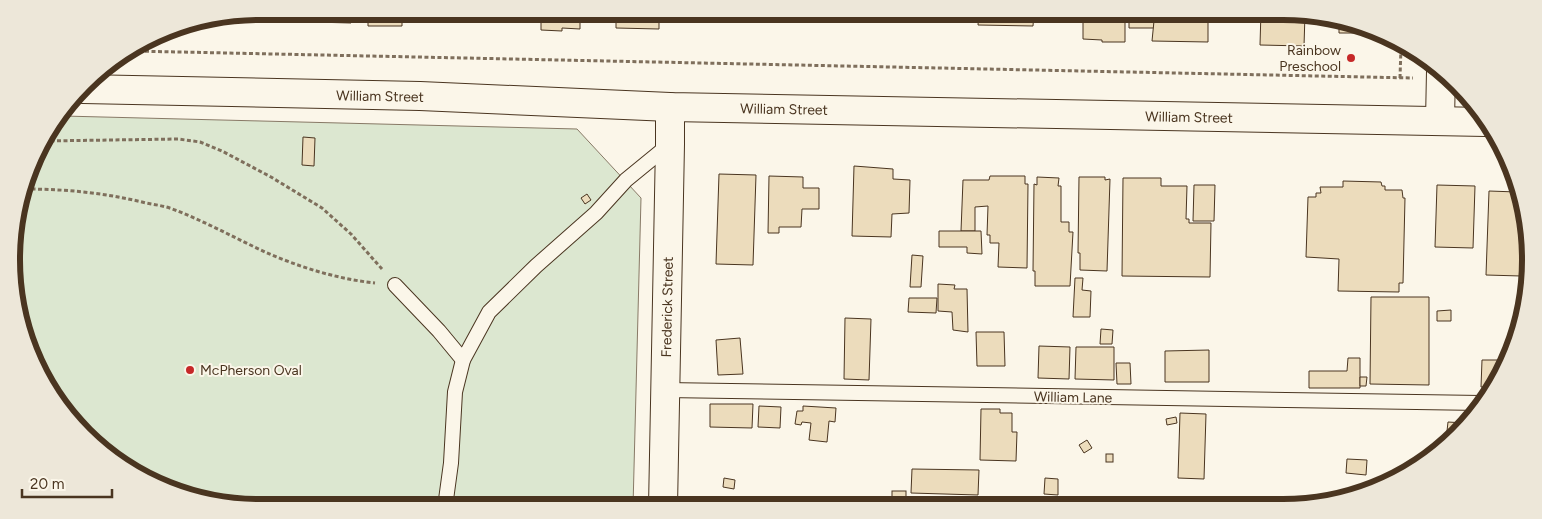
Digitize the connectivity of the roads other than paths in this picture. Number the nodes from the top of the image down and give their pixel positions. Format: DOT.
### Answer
graph roads {
  1 [pos="1441,80"];
  2 [pos="91,89"];
  3 [pos="670,107"];
  4 [pos="1440,121"];
  5 [pos="1479,122"];
  6 [pos="670,144"];
  7 [pos="395,285"];
  8 [pos="463,360"];
  9 [pos="665,390"];
  10 [pos="1474,404"];
  11 [pos="446,499"];
  12 [pos="663,499"];
  1 -- 4 [label="street"];
  2 -- 3 [label="street, William Street"];
  3 -- 4 [label="street, William Street"];
  3 -- 6 [label="street, Frederick Street"];
  4 -- 5 [label="street, William Street"];
  6 -- 8 [label="lane"];
  6 -- 9 [label="street, Frederick Street"];
  7 -- 8 [label="lane"];
  8 -- 11 [label="lane"];
  9 -- 10 [label="lane, William Lane"];
  9 -- 12 [label="street, Frederick Street"];
}
